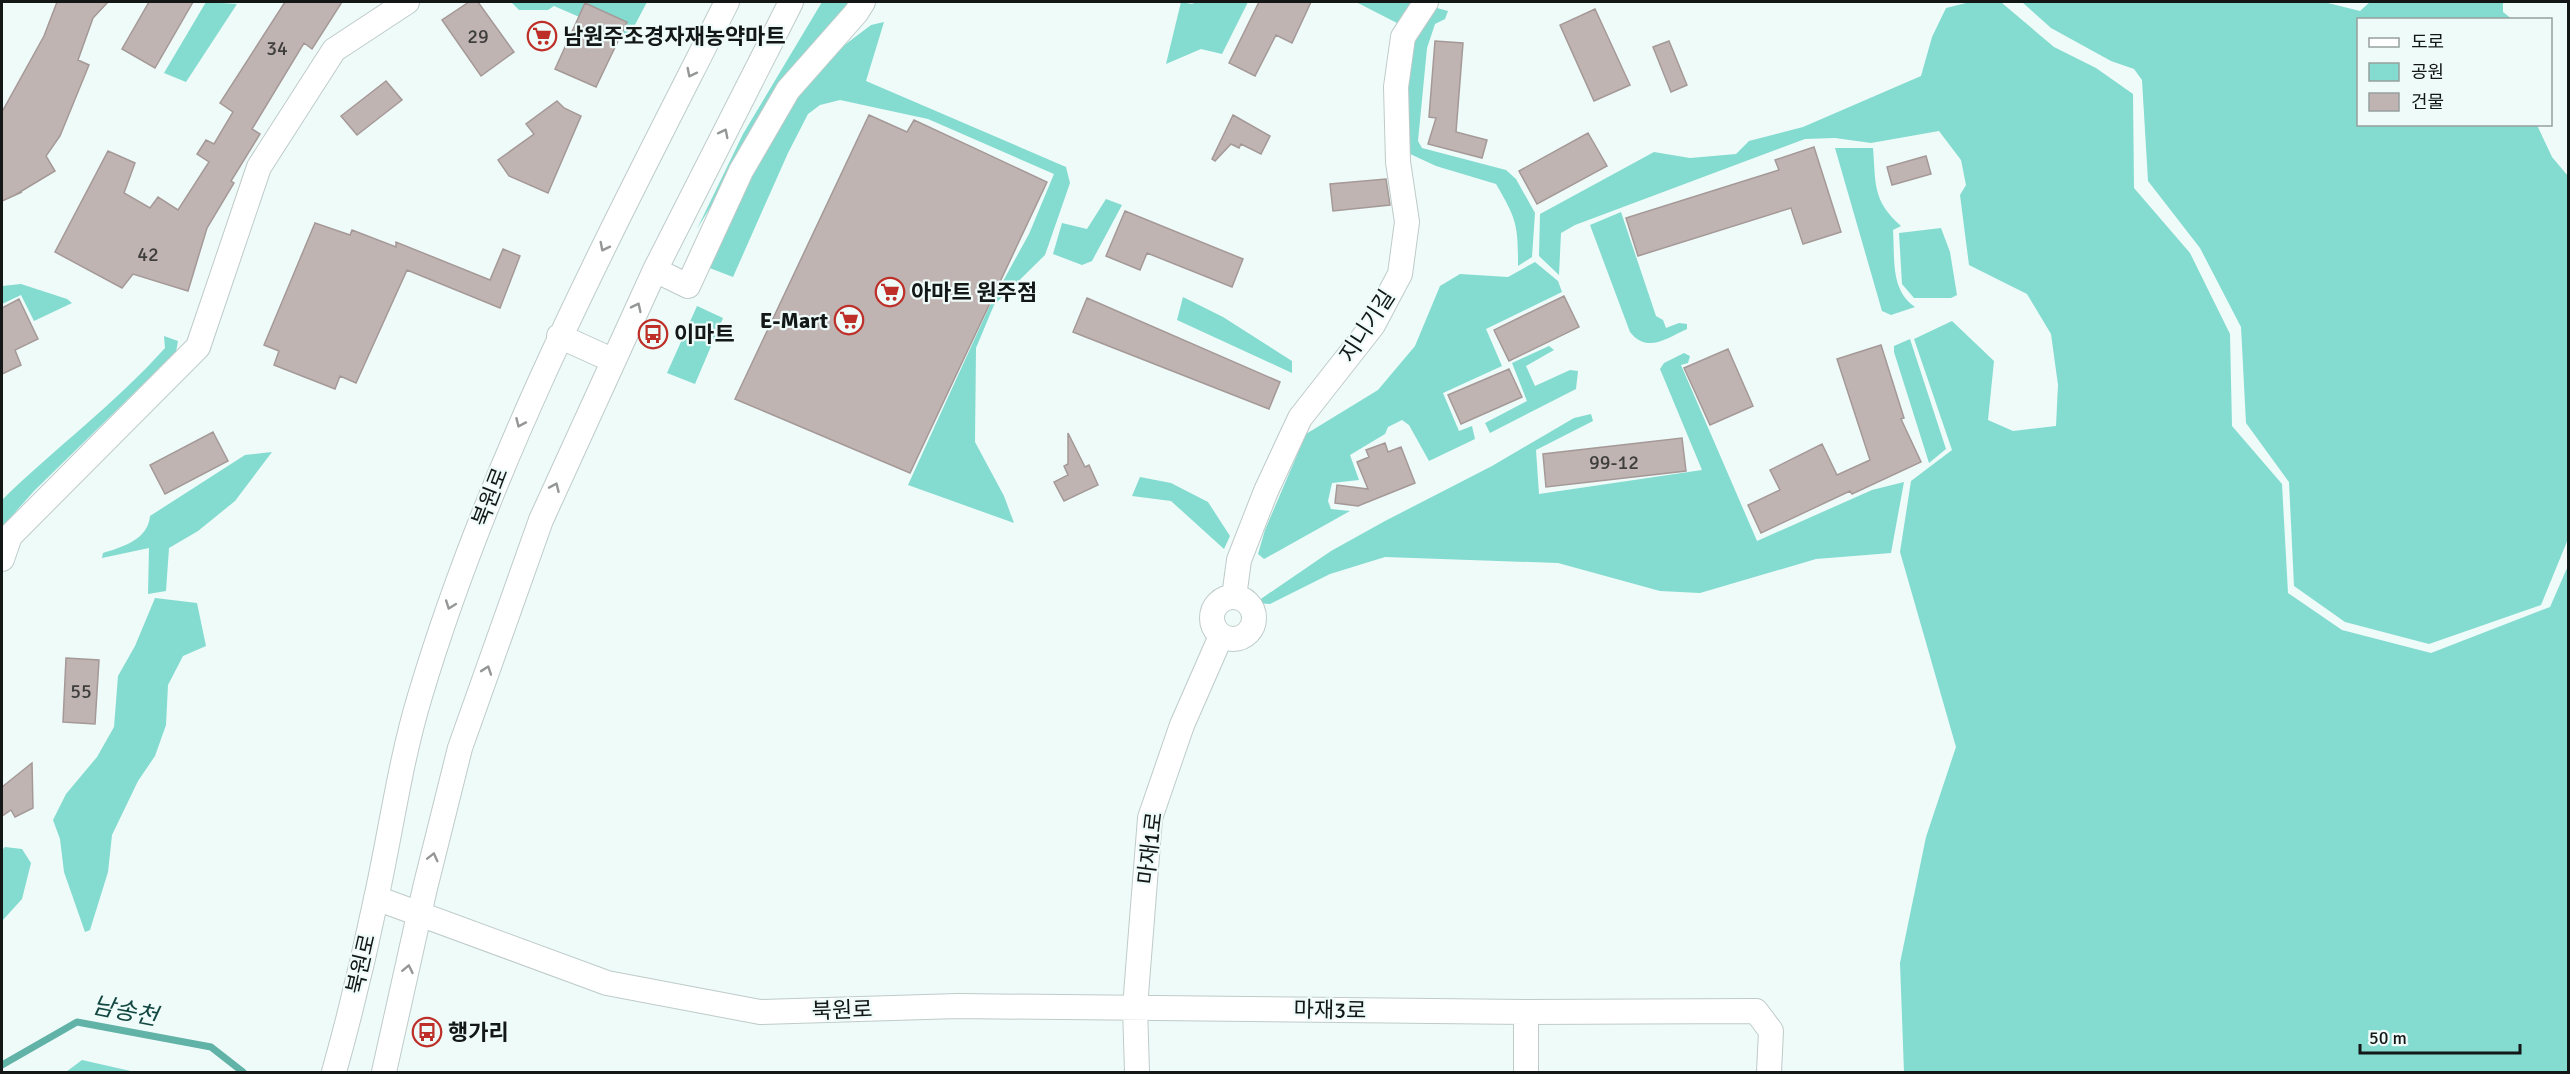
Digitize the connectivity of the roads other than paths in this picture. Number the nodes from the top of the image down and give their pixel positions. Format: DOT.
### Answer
graph roads {
  1 [pos="407,2"];
  2 [pos="727,2"];
  3 [pos="791,2"];
  4 [pos="1426,2"];
  5 [pos="859,7"];
  6 [pos="655,270"];
  7 [pos="559,336"];
  8 [pos="612,360"];
  9 [pos="2,559"];
  10 [pos="1221,636"];
  11 [pos="376,898"];
  12 [pos="420,914"];
  13 [pos="1135,1007"];
  14 [pos="1526,1012"];
  15 [pos="334,1072"];
  16 [pos="384,1072"];
  17 [pos="1137,1072"];
  18 [pos="1526,1072"];
  19 [pos="1769,1072"];
  1 -- 9 [label="street"];
  2 -- 7 [label="street, 북원로, one-way"];
  6 -- 3 [label="street, 북원로, one-way"];
  4 -- 10 [label="street, 지니기길"];
  5 -- 6 [label="street"];
  8 -- 6 [label="street, 북원로, one-way"];
  7 -- 8 [label="street"];
  7 -- 11 [label="street, 북원로, one-way"];
  12 -- 8 [label="street, 북원로, one-way"];
  10 -- 13 [label="street, 마재1로"];
  11 -- 12 [label="street"];
  11 -- 15 [label="street, 북원로"];
  12 -- 13 [label="street, 북원로"];
  16 -- 12 [label="street, 북원로, one-way"];
  13 -- 14 [label="street, 마재3로"];
  13 -- 17 [label="street, 마재1로"];
  14 -- 18 [label="street"];
  14 -- 19 [label="street, 마재3로"];
}
